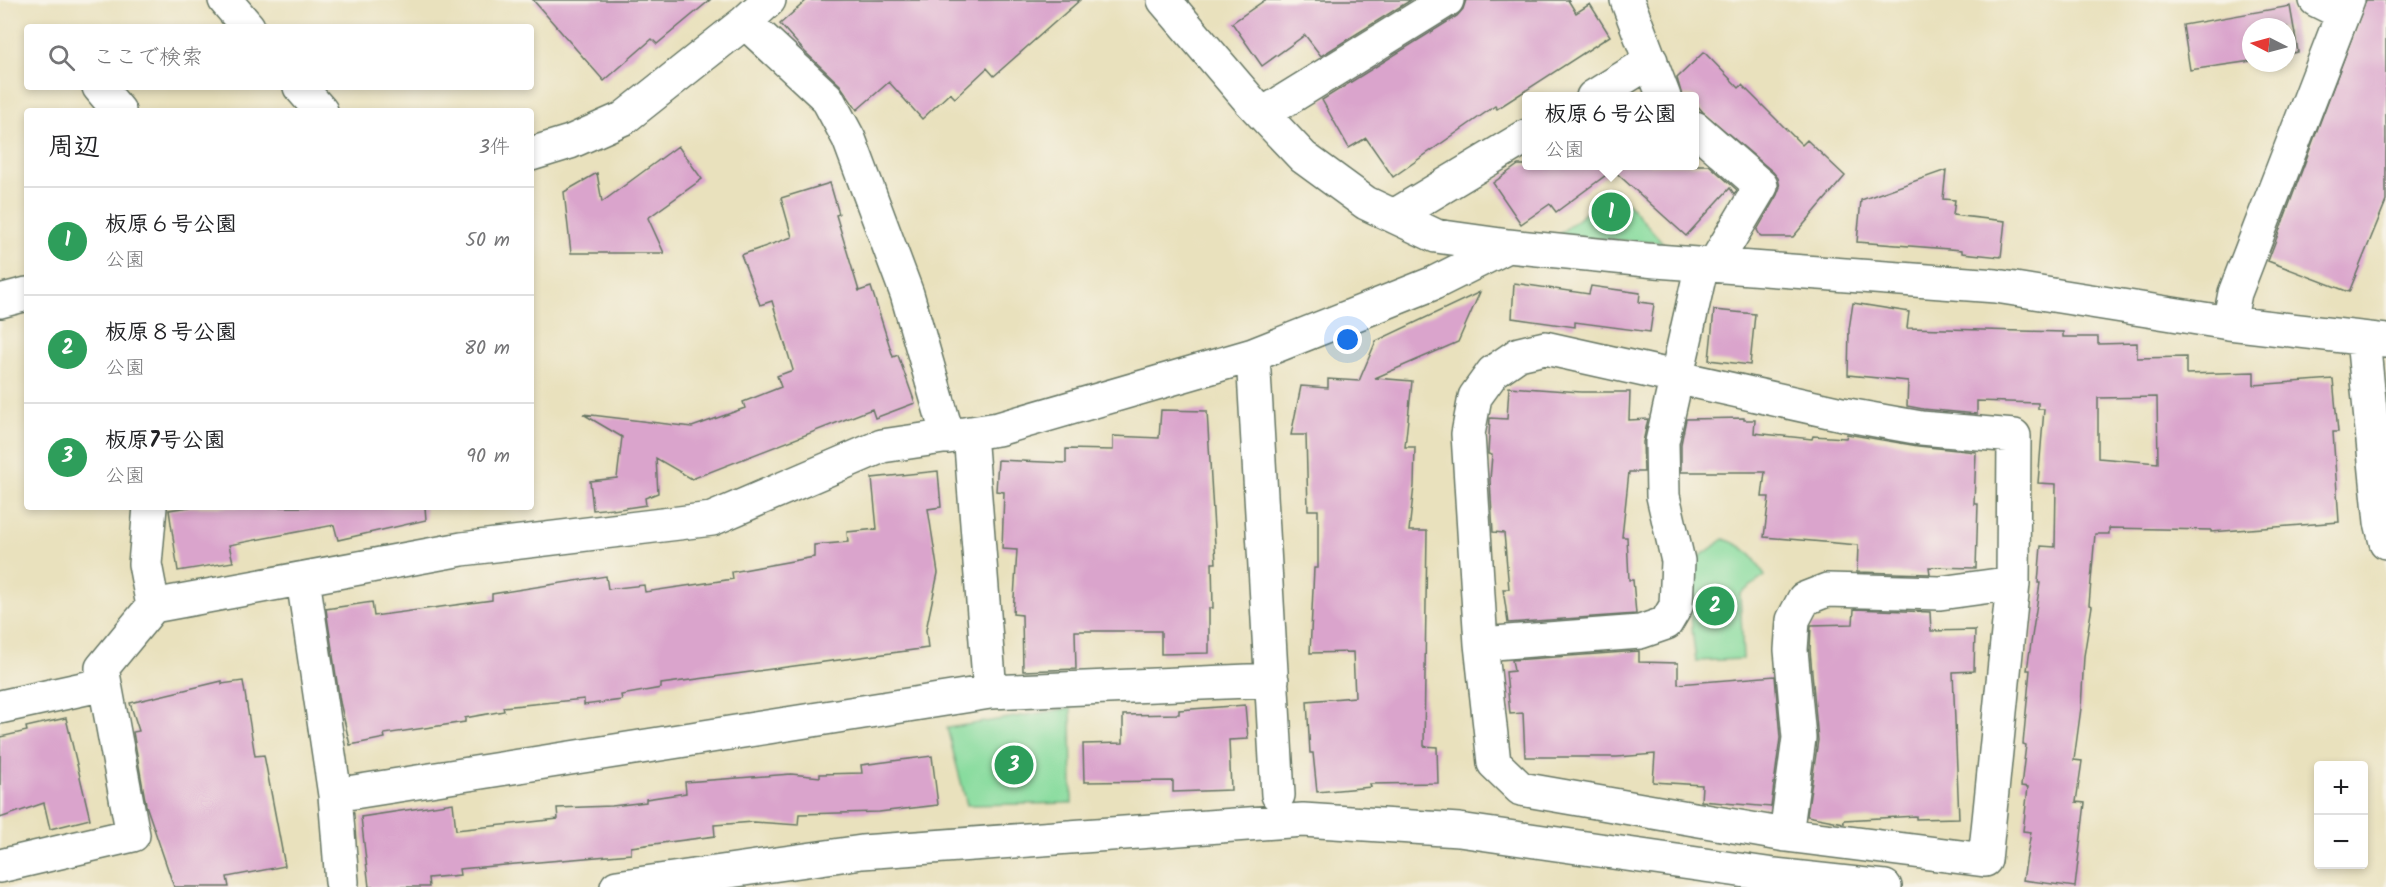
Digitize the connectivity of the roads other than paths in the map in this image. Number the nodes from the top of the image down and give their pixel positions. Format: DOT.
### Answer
graph roads {
  1 [pos="225,0"];
  2 [pos="769,0"];
  3 [pos="1164,0"];
  4 [pos="1447,0"];
  5 [pos="1627,0"];
  6 [pos="2335,4"];
  7 [pos="745,22"];
  8 [pos="245,24"];
  9 [pos="1652,61"];
  10 [pos="102,90"];
  11 [pos="303,90"];
  12 [pos="1600,92"];
  13 [pos="1663,92"];
  14 [pos="116,108"];
  15 [pos="318,108"];
  16 [pos="1263,114"];
  17 [pos="1699,132"];
  18 [pos="1522,139"];
  19 [pos="534,153"];
  20 [pos="1394,216"];
  21 [pos="1508,246"];
  22 [pos="1708,264"];
  23 [pos="24,295"];
  24 [pos="0,301"];
  25 [pos="2229,322"];
  26 [pos="2374,340"];
  27 [pos="1254,355"];
  28 [pos="1675,377"];
  29 [pos="959,435"];
  30 [pos="150,510"];
  31 [pos="2386,542"];
  32 [pos="303,579"];
  33 [pos="2013,583"];
  34 [pos="153,606"];
  35 [pos="1480,644"];
  36 [pos="1272,680"];
  37 [pos="105,684"];
  38 [pos="990,692"];
  39 [pos="0,707"];
  40 [pos="334,795"];
  41 [pos="1278,795"];
  42 [pos="1786,835"];
  43 [pos="0,866"];
  44 [pos="342,882"];
  45 [pos="617,887"];
  46 [pos="1885,887"];
  1 -- 8 [label="street"];
  2 -- 7 [label="street"];
  3 -- 16 [label="street"];
  4 -- 16 [label="street"];
  5 -- 9 [label="street"];
  6 -- 25 [label="street"];
  7 -- 19 [label="street"];
  7 -- 29 [label="street"];
  9 -- 12 [label="street"];
  9 -- 13 [label="street"];
  10 -- 14 [label="street"];
  11 -- 15 [label="street"];
  16 -- 20 [label="street"];
  17 -- 22 [label="street"];
  18 -- 20 [label="street"];
  20 -- 21 [label="street"];
  21 -- 22 [label="street"];
  21 -- 27 [label="street"];
  22 -- 25 [label="street"];
  22 -- 28 [label="street"];
  23 -- 24 [label="street"];
  25 -- 26 [label="street"];
  26 -- 31 [label="street"];
  27 -- 29 [label="street"];
  27 -- 36 [label="street"];
  28 -- 33 [label="street"];
  28 -- 35 [label="street"];
  28 -- 35 [label="street"];
  29 -- 32 [label="street"];
  29 -- 38 [label="street"];
  30 -- 34 [label="street"];
  32 -- 34 [label="street"];
  32 -- 40 [label="street"];
  33 -- 42 [label="street"];
  33 -- 42 [label="street"];
  34 -- 37 [label="street"];
  35 -- 42 [label="street"];
  36 -- 38 [label="street"];
  36 -- 41 [label="street"];
  37 -- 39 [label="street"];
  37 -- 43 [label="street"];
  38 -- 40 [label="street"];
  40 -- 44 [label="street"];
  45 -- 46 [label="street"];
}
